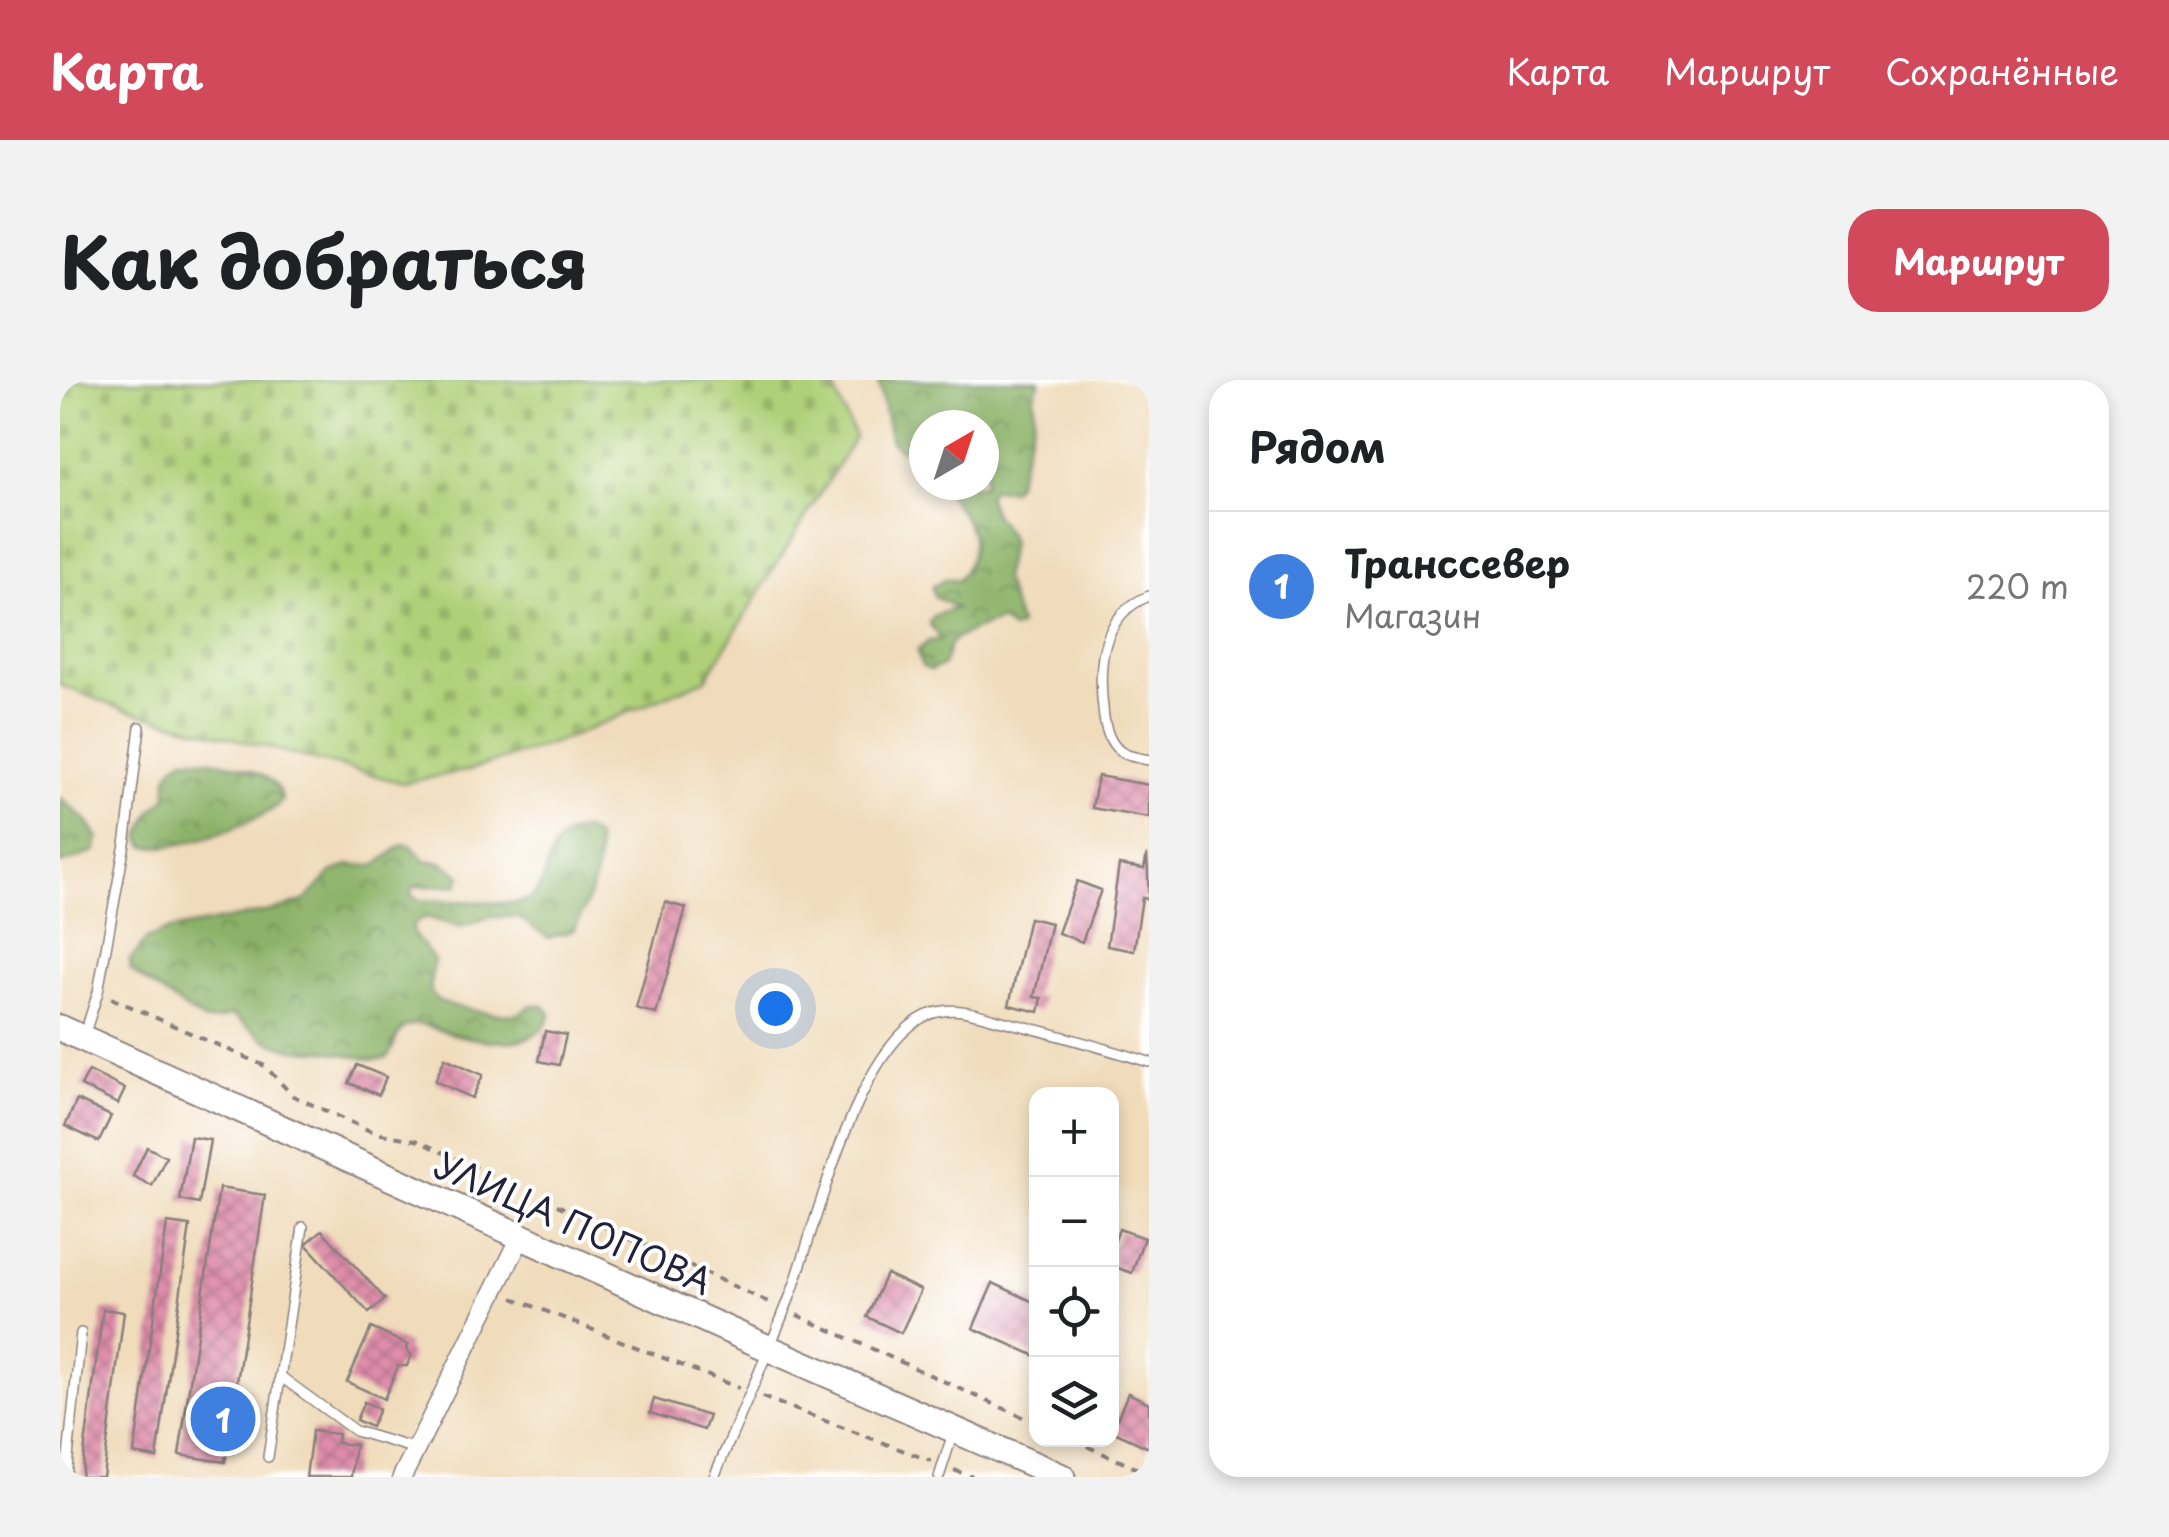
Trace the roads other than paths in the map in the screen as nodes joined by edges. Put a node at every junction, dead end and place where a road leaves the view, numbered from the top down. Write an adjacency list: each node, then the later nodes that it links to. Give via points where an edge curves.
1 (1149, 596): 3 (lane, via 1110,630 1100,675 1112,743)
2 (140, 727): 4 (lane, via 98,992)
3 (1149, 760)
4 (72, 1033): 7 (main road, УЛИЦА ПОПОВА)
5 (1149, 1062): 9 (lane, via 962,1011 916,1018 886,1052 839,1146)
6 (302, 1227): 10 (lane)
7 (521, 1237): 9 (main road, УЛИЦА ПОПОВА); 12 (street)
8 (81, 1333): 14 (lane)
9 (770, 1349): 11 (main road, УЛИЦА ПОПОВА); 16 (lane)
10 (280, 1376): 12 (lane, via 355,1431); 13 (lane)
11 (954, 1430): 17 (lane); 18 (main road, УЛИЦА ПОПОВА)
12 (416, 1449): 15 (street)
13 (268, 1456)
14 (66, 1477)
15 (402, 1477)
16 (714, 1477)
17 (939, 1477)
18 (1062, 1477)

